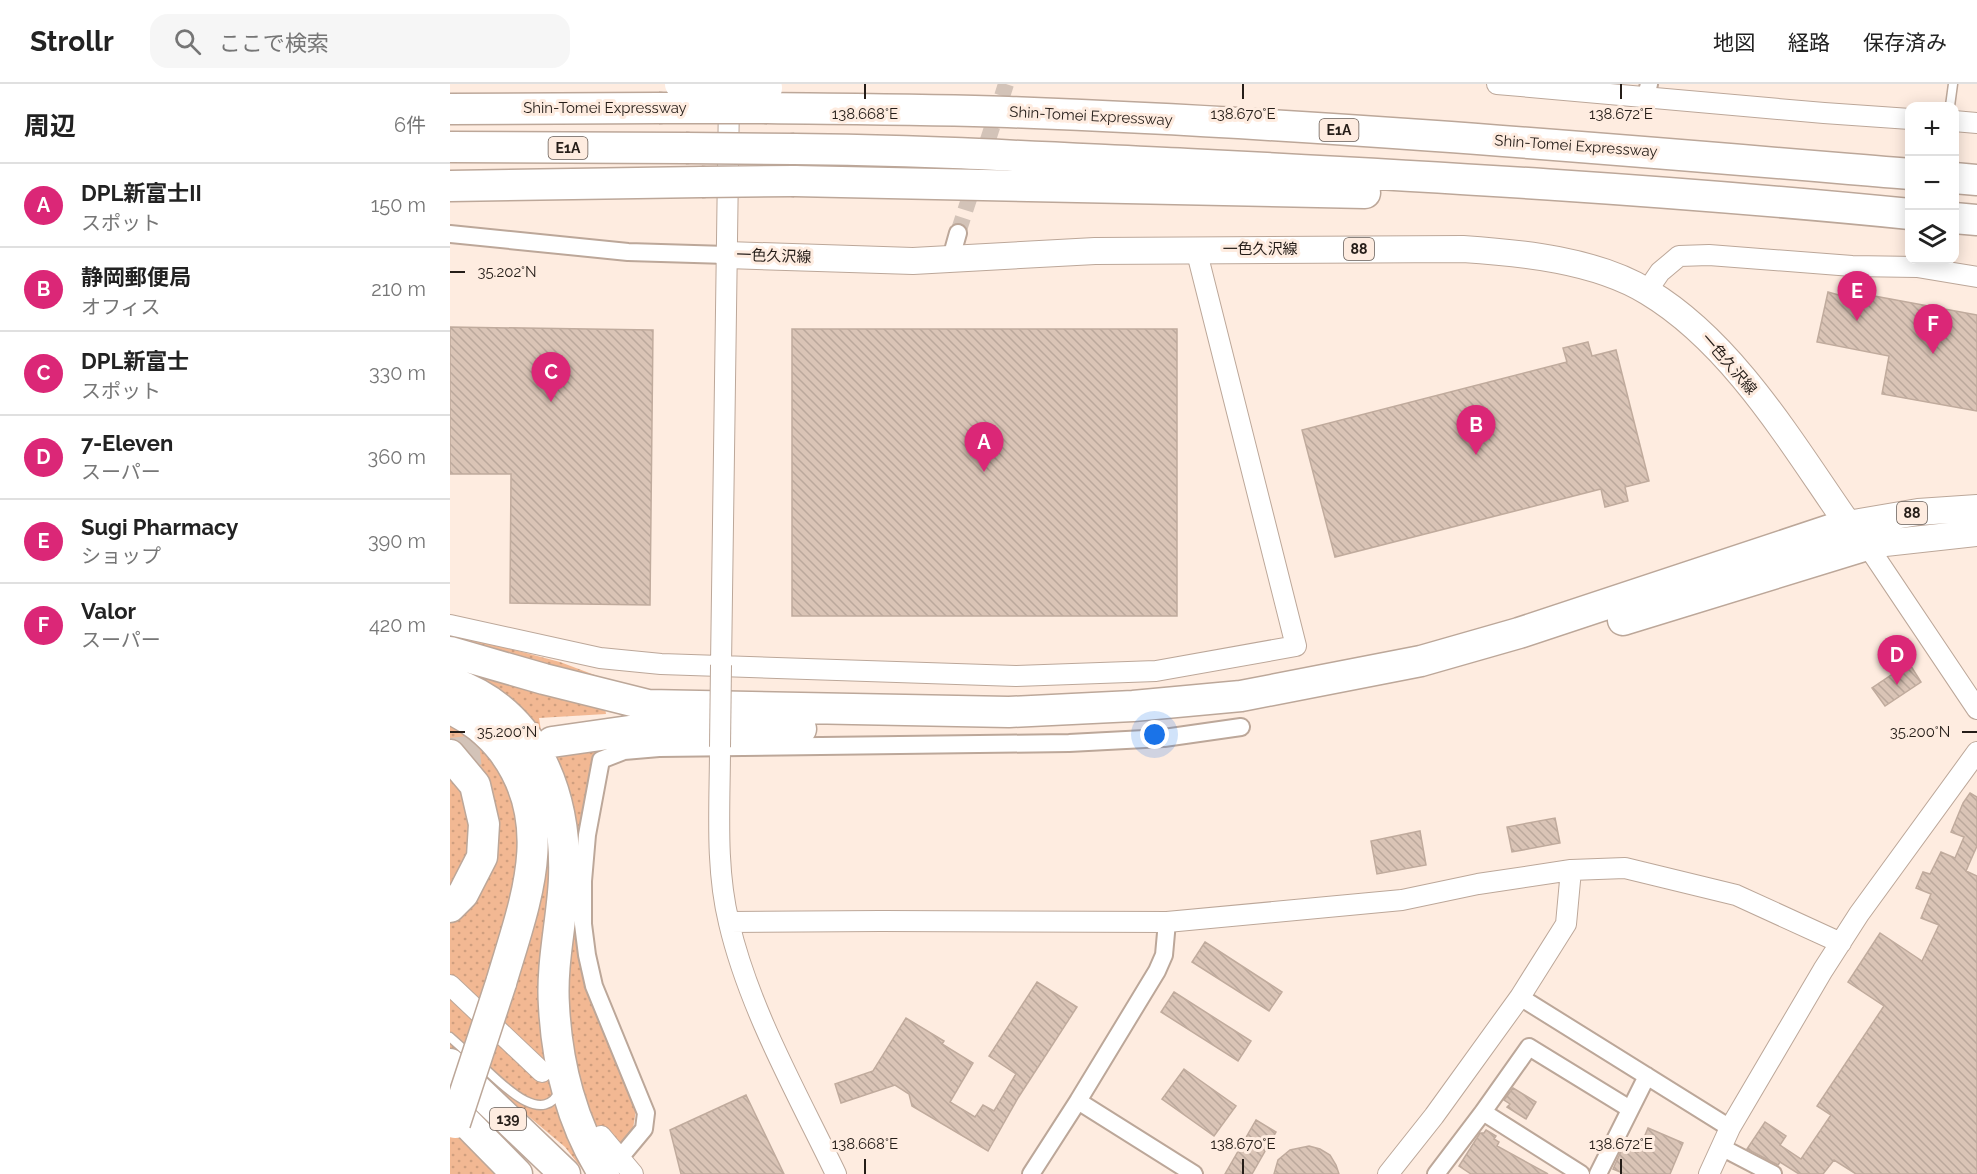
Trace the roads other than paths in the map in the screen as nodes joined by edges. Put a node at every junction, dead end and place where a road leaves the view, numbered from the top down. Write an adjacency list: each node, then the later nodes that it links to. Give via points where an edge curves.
1 (680, 84): 6 (highway, bridge)
2 (729, 84): 26 (street, 一色久沢線)
3 (1497, 84): 5 (street)
4 (1953, 84): 7 (lane)
5 (1648, 90): 9 (street, via 1824,114)
6 (767, 98): 8 (highway, Shin-Tomei Expressway / E1A, bridge, via 659,108); 13 (highway, Shin-Tomei Expressway / E1A, via 1445,136)
7 (1951, 102)
8 (450, 109)
9 (1905, 118)
10 (1959, 121): 11 (street)
11 (1977, 123)
12 (450, 147): 17 (highway, E1A, bridge, via 878,150 1371,173)
13 (1905, 174)
14 (1959, 178): 15 (highway)
15 (1977, 180)
16 (450, 186): 20 (highway, bridge, via 794,181 1365,193)
17 (1905, 213)
18 (1959, 218): 19 (highway)
19 (1977, 220)
20 (1905, 230)
21 (958, 233): 27 (street)
22 (450, 234): 26 (street, via 628,252)
23 (1959, 234): 24 (highway)
24 (1977, 235)
25 (1196, 249): 27 (main road, 一色久沢線 / 88); 29 (main road, 一色久沢線 / 88, via 1463,249 1519,253 1610,274); 35 (street, via 1296,646 1156,670 1016,676)
26 (727, 255): 27 (main road, 一色久沢線 / 88, via 913,261); 35 (street)
27 (951, 258)
28 (1977, 277): 29 (street, via 1917,267 1680,256 1660,272)
29 (1647, 291): 32 (main road, 一色久沢線 / 88, via 1700,331 1740,374)
30 (1977, 508): 32 (main road, 88, via 1918,512)
31 (1977, 533): 32 (main road, 88)
32 (1857, 534): 34 (highway, via 1421,661 1241,696 1155,704 1009,712 648,705); 38 (street); 41 (highway, via 1431,677 1244,712 1137,725 657,727)
33 (450, 625): 35 (street, via 600,658)
34 (450, 652)
35 (721, 665): 42 (street, bridge)
36 (450, 682): 55 (highway, via 470,689 506,714 535,749 557,799 564,878)
37 (450, 709): 50 (highway, via 498,745 516,769 533,830 527,897)
38 (1977, 709)
39 (450, 723): 50 (highway, via 472,738 495,762 515,802 520,826 520,860)
40 (1241, 727): 42 (street, via 1164,738 1070,744)
41 (552, 742)
42 (720, 747): 47 (street, via 720,861); 65 (street, via 624,751 601,760 586,847 583,924 594,986 646,1113 644,1129)
43 (1977, 752): 49 (street)
44 (450, 755): 46 (highway, via 475,785 484,824 482,857 463,894)
45 (1571, 870): 48 (street, via 1402,900); 49 (street, via 1625,868 1736,895); 52 (street, via 1566,924)
46 (450, 907)
47 (729, 922): 48 (street); 70 (street, via 760,1016)
48 (1167, 922): 58 (street, via 1164,955)
49 (1841, 943): 62 (street)
50 (496, 978): 57 (highway); 61 (highway, bridge)
51 (450, 986): 55 (street)
52 (1520, 997): 56 (street); 73 (street)
53 (450, 1037): 55 (lane, via 512,1093 532,1104 551,1101 559,1094)
54 (450, 1064): 68 (highway, 139)
55 (553, 1075): 65 (highway, via 584,1138)
56 (1647, 1076): 59 (street); 62 (street)
57 (450, 1091): 67 (highway, 139)
58 (1078, 1101): 71 (street); 72 (street)
59 (1630, 1109): 60 (street, via 1529,1047); 76 (street)
60 (1484, 1112): 74 (street); 75 (street)
61 (452, 1122): 66 (highway)
62 (1730, 1128): 64 (street)
63 (601, 1136): 65 (street)
64 (1721, 1147): 77 (street); 78 (street)
65 (612, 1166): 69 (street)
66 (517, 1174)
67 (538, 1174)
68 (565, 1174)
69 (633, 1174)
70 (836, 1174)
71 (1031, 1174)
72 (1194, 1174)
73 (1388, 1174)
74 (1436, 1174)
75 (1581, 1174)
76 (1598, 1174)
77 (1709, 1174)
78 (1773, 1174)

